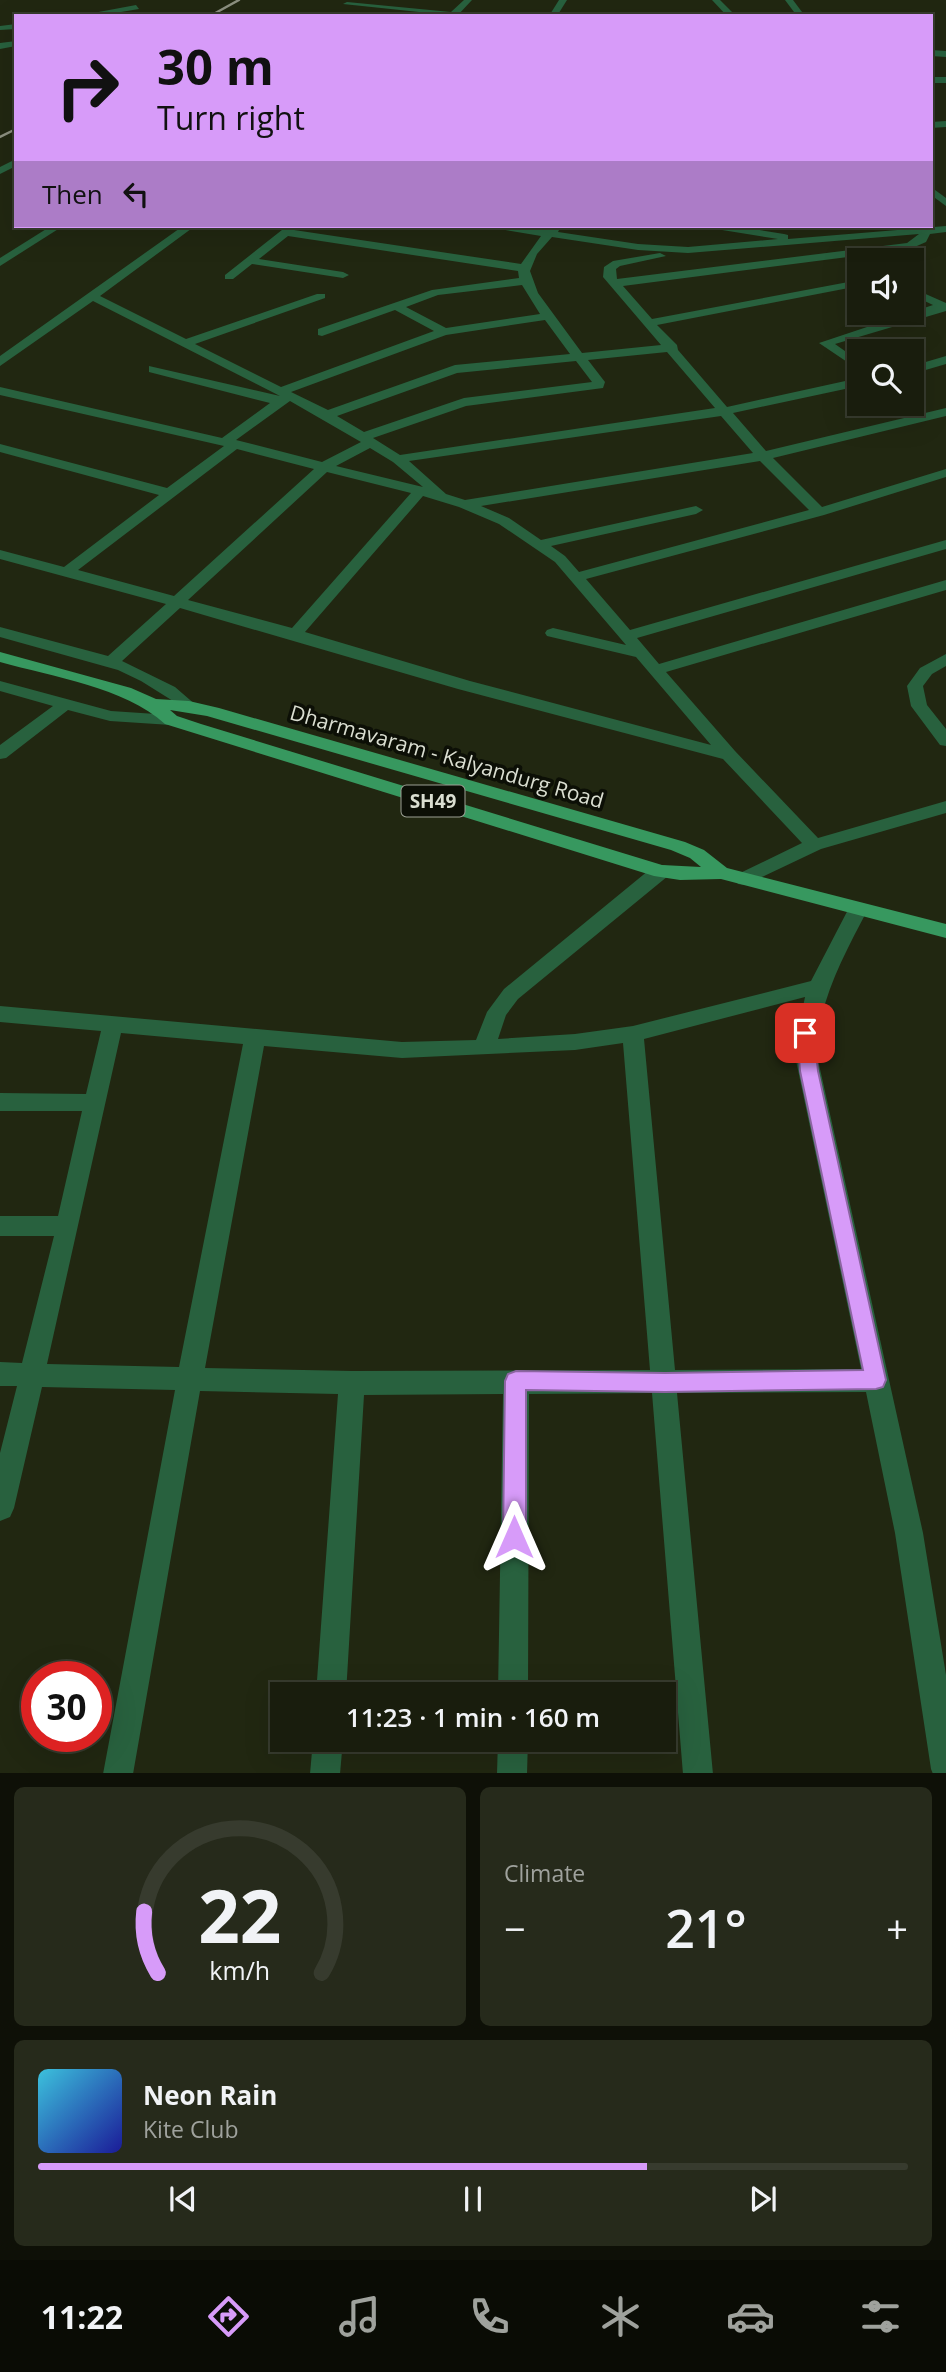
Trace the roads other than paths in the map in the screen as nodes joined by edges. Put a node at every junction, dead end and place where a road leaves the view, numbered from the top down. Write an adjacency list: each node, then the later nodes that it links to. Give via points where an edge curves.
1 (468, 0): 7 (street)
2 (716, 0): 8 (street)
3 (347, 4): 6 (street)
4 (136, 7): 5 (street)
5 (93, 14)
6 (443, 14)
7 (454, 14)
8 (730, 14)
9 (934, 185): 10 (street)
10 (946, 204)
11 (55, 228): 21 (street)
12 (187, 228): 27 (street)
13 (526, 228): 17 (street)
14 (728, 228): 18 (street)
15 (289, 229): 20 (street); 23 (street)
16 (931, 229): 18 (street); 25 (street, via 910,246)
17 (554, 230): 19 (street, via 638,247); 23 (street)
18 (810, 242): 19 (street)
19 (709, 250): 25 (street, via 617,263 608,272)
20 (250, 261): 22 (street); 24 (street)
21 (0, 263)
22 (343, 275)
23 (524, 275): 30 (street, via 436,292); 32 (street)
24 (229, 277)
25 (615, 283): 33 (street)
26 (847, 285): 33 (street)
27 (92, 296): 36 (street); 41 (street)
28 (321, 296): 36 (street)
29 (924, 297): 31 (street)
30 (396, 306): 34 (street); 35 (street)
31 (944, 307): 39 (street, via 825,342)
32 (548, 316): 35 (street); 38 (street)
33 (651, 323): 37 (street)
34 (322, 332)
35 (444, 332): 46 (street)
36 (185, 342): 46 (street)
37 (673, 348): 38 (street); 47 (street)
38 (581, 356): 49 (street, via 455,369); 50 (street, via 598,385 464,402)
39 (847, 358)
40 (946, 360): 42 (street)
41 (0, 362)
42 (924, 366)
43 (153, 369): 46 (street)
44 (847, 385): 47 (street)
45 (0, 391): 51 (street)
46 (284, 396): 49 (street); 51 (street)
47 (725, 411): 53 (street); 54 (street)
48 (946, 412): 53 (street)
49 (327, 415): 50 (street)
50 (366, 440): 54 (street); 55 (street)
51 (230, 443): 55 (street); 58 (street)
52 (1, 449): 58 (street)
53 (762, 456): 60 (street); 62 (street)
54 (398, 459): 59 (street)
55 (324, 467): 57 (street); 69 (street)
56 (946, 472): 62 (street)
57 (420, 491): 59 (street); 72 (street)
58 (168, 493): 66 (street)
59 (443, 498): 60 (street)
60 (464, 504): 63 (street)
61 (696, 510): 63 (street)
62 (819, 512): 67 (street)
63 (541, 544): 67 (street)
64 (946, 544): 73 (street)
65 (0, 554): 66 (street)
66 (66, 572): 69 (street)
67 (577, 577): 73 (street)
68 (946, 584): 78 (street)
69 (175, 601): 72 (street); 77 (street)
70 (0, 632): 77 (street)
71 (553, 633): 74 (street)
72 (295, 634): 86 (street, via 464,685)
73 (628, 636): 74 (street)
74 (642, 654): 78 (street)
75 (0, 657): 80 (main road, Dharmavaram - Kalyandurg Road / SH49)
76 (946, 659): 84 (street, via 926,671 915,686 919,706)
77 (111, 662): 82 (street, via 160,683)
78 (656, 670): 86 (street)
79 (0, 686): 81 (street)
80 (153, 704): 82 (main road, Dharmavaram - Kalyandurg Road / SH49); 83 (main road, Dharmavaram - Kalyandurg Road / SH49)
81 (64, 705): 83 (street, via 110,716); 85 (street)
82 (189, 706): 90 (main road, Dharmavaram - Kalyandurg Road / SH49, via 678,846)
83 (170, 720): 89 (main road, Dharmavaram - Kalyandurg Road / SH49)
84 (946, 741)
85 (0, 754)
86 (729, 755): 88 (street)
87 (946, 807): 88 (street)
88 (814, 845): 91 (street)
89 (661, 871): 90 (main road, Dharmavaram - Kalyandurg Road / SH49); 99 (street, via 511,994 497,1013)
90 (721, 873): 91 (main road, Dharmavaram - Kalyandurg Road / SH49)
91 (745, 879): 92 (main road, Dharmavaram - Kalyandurg Road / SH49)
92 (858, 909): 93 (main road, Dharmavaram - Kalyandurg Road / SH49); 94 (street)
93 (946, 932)
94 (816, 987): 97 (street); 107 (street, via 805,1051)
95 (0, 1014): 96 (street)
96 (113, 1023): 98 (street); 101 (street)
97 (633, 1034): 99 (street); 110 (street)
98 (255, 1036): 99 (street, via 402,1050); 106 (street)
99 (484, 1048)
100 (0, 1102): 101 (street)
101 (95, 1103): 103 (street)
102 (0, 1226): 103 (street)
103 (68, 1226): 105 (street)
104 (0, 1374): 105 (street)
105 (33, 1374): 106 (street); 111 (street)
106 (189, 1380): 109 (street); 117 (street)
107 (876, 1380): 110 (street); 116 (street, via 909,1533)
108 (516, 1381): 109 (street); 110 (street); 113 (street)
109 (352, 1383): 112 (street)
110 (665, 1383): 120 (street)
111 (0, 1508)
112 (332, 1682)
113 (513, 1682)
114 (327, 1752): 118 (street)
115 (513, 1752): 119 (street)
116 (946, 1769)
117 (118, 1773)
118 (325, 1773)
119 (512, 1773)
120 (698, 1773)

